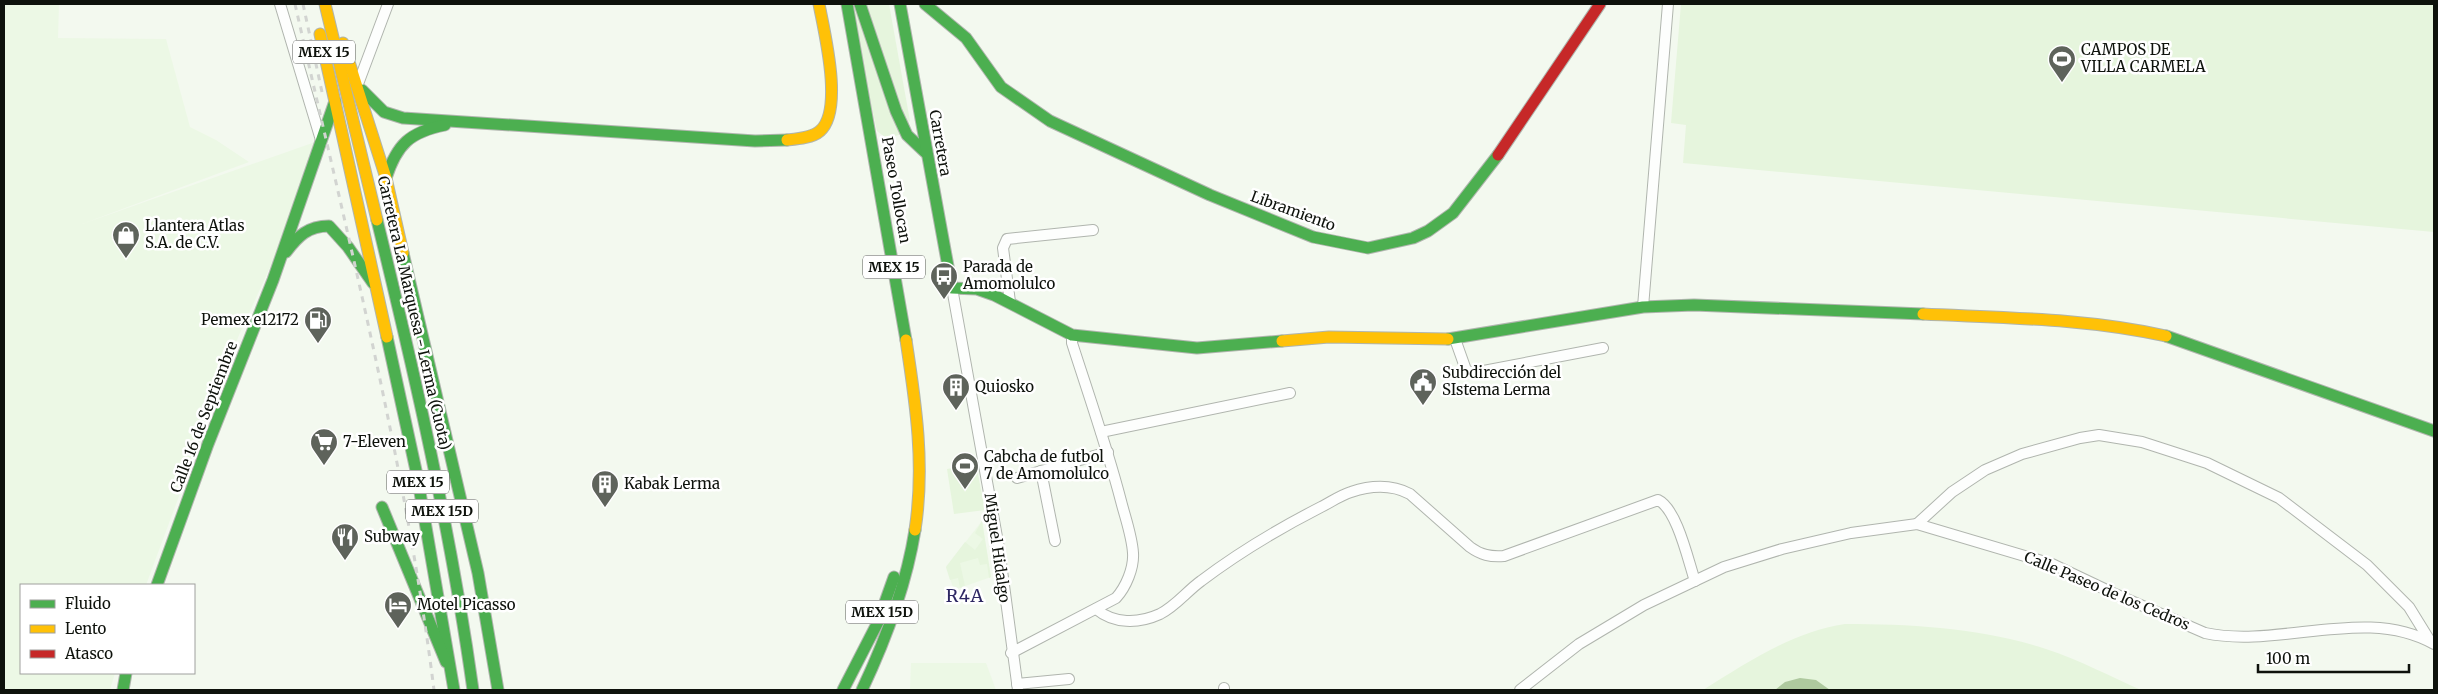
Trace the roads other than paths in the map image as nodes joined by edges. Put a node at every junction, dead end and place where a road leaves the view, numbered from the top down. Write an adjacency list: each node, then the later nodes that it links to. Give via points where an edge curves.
1 (280, 4): 16 (street)
2 (313, 4): 14 (main road, MEX 15)
3 (325, 4): 49 (main road, Carretera La Marquesa - Lerma (Cuota) / MEX 15D, via 405,333 460,596)
4 (334, 4): 13 (main road, via 347,58)
5 (388, 4): 13 (street)
6 (820, 4): 15 (main road, via 832,91 826,124 813,136 755,142)
7 (848, 4): 36 (main road, Paseo Tollocan / MEX 15, via 918,416)
8 (860, 4): 17 (main road, via 896,111 907,135)
9 (900, 4): 17 (main road, Carretera)
10 (925, 4): 11 (main road, Libramiento, via 966,38 1001,87 1050,121 1210,195 1313,237 1368,248 1413,238 1453,212 1487,172)
11 (1600, 4)
12 (1668, 4): 24 (street)
13 (358, 84): 15 (main road, via 384,112 403,118); 18 (main road)
14 (335, 101): 16 (main road); 22 (main road, MEX 15)
15 (461, 123): 18 (main road, via 420,132 404,141 392,157)
16 (321, 140): 20 (main road)
17 (926, 152): 21 (main road, Carretera)
18 (386, 178): 50 (main road, via 478,573)
19 (1093, 230): 23 (street, via 1007,239 1003,248)
20 (280, 260): 22 (main road, via 304,230 318,225 329,226); 39 (main road, Calle 16 de Septiembre)
21 (952, 288): 23 (main road, via 977,289); 42 (street, Miguel Hidalgo, via 999,548)
22 (376, 289): 44 (main road, MEX 15, via 417,475)
23 (1010, 302): 25 (main road)
24 (1643, 306): 26 (main road); 29 (main road, via 1694,305 2106,324 2174,338)
25 (1072, 335): 26 (main road, via 1198,348 1329,337); 30 (street)
26 (1455, 339): 27 (street, via 1466,370 1473,373)
27 (1603, 348)
28 (1290, 393): 30 (street)
29 (2434, 431)
30 (1101, 432): 31 (street)
31 (1108, 452): 32 (street); 40 (street, via 1134,554 1124,590)
32 (1041, 471): 33 (street); 37 (street)
33 (1017, 478)
34 (382, 507): 44 (main road, via 400,544 431,632)
35 (1916, 524): 38 (street, Calle Paseo de los Cedros, via 1851,533 1782,549 1724,567); 41 (street, Calle Paseo de los Cedros, via 2052,564 2121,597 2221,636 2256,637 2372,627); 41 (street, via 1952,492 1985,470 2022,454 2099,435 2142,442 2207,463 2279,498 2353,554 2388,586 2409,607)
36 (916, 531): 51 (main road, MEX 15D, via 898,566 870,638); 52 (main road, MEX 15, via 897,608)
37 (1055, 541)
38 (1695, 581): 40 (street, via 1675,522 1666,504 1658,500 1504,556 1491,556 1470,547 1410,494 1398,488 1379,486 1350,492 1302,516 1217,569 1159,614 1121,621 1106,617); 53 (street, Calle Paseo de los Cedros, via 1644,605 1579,644)
39 (157, 584)
40 (1096, 609): 42 (street)
41 (2432, 642)
42 (1012, 653): 46 (street, Miguel Hidalgo)
43 (126, 674): 47 (main road)
44 (453, 676): 48 (main road, MEX 15)
45 (1069, 679): 46 (street)
46 (1017, 687)
47 (123, 690)
48 (454, 690)
49 (473, 690)
50 (498, 690)
51 (843, 690)
52 (862, 690)
53 (1520, 690)

